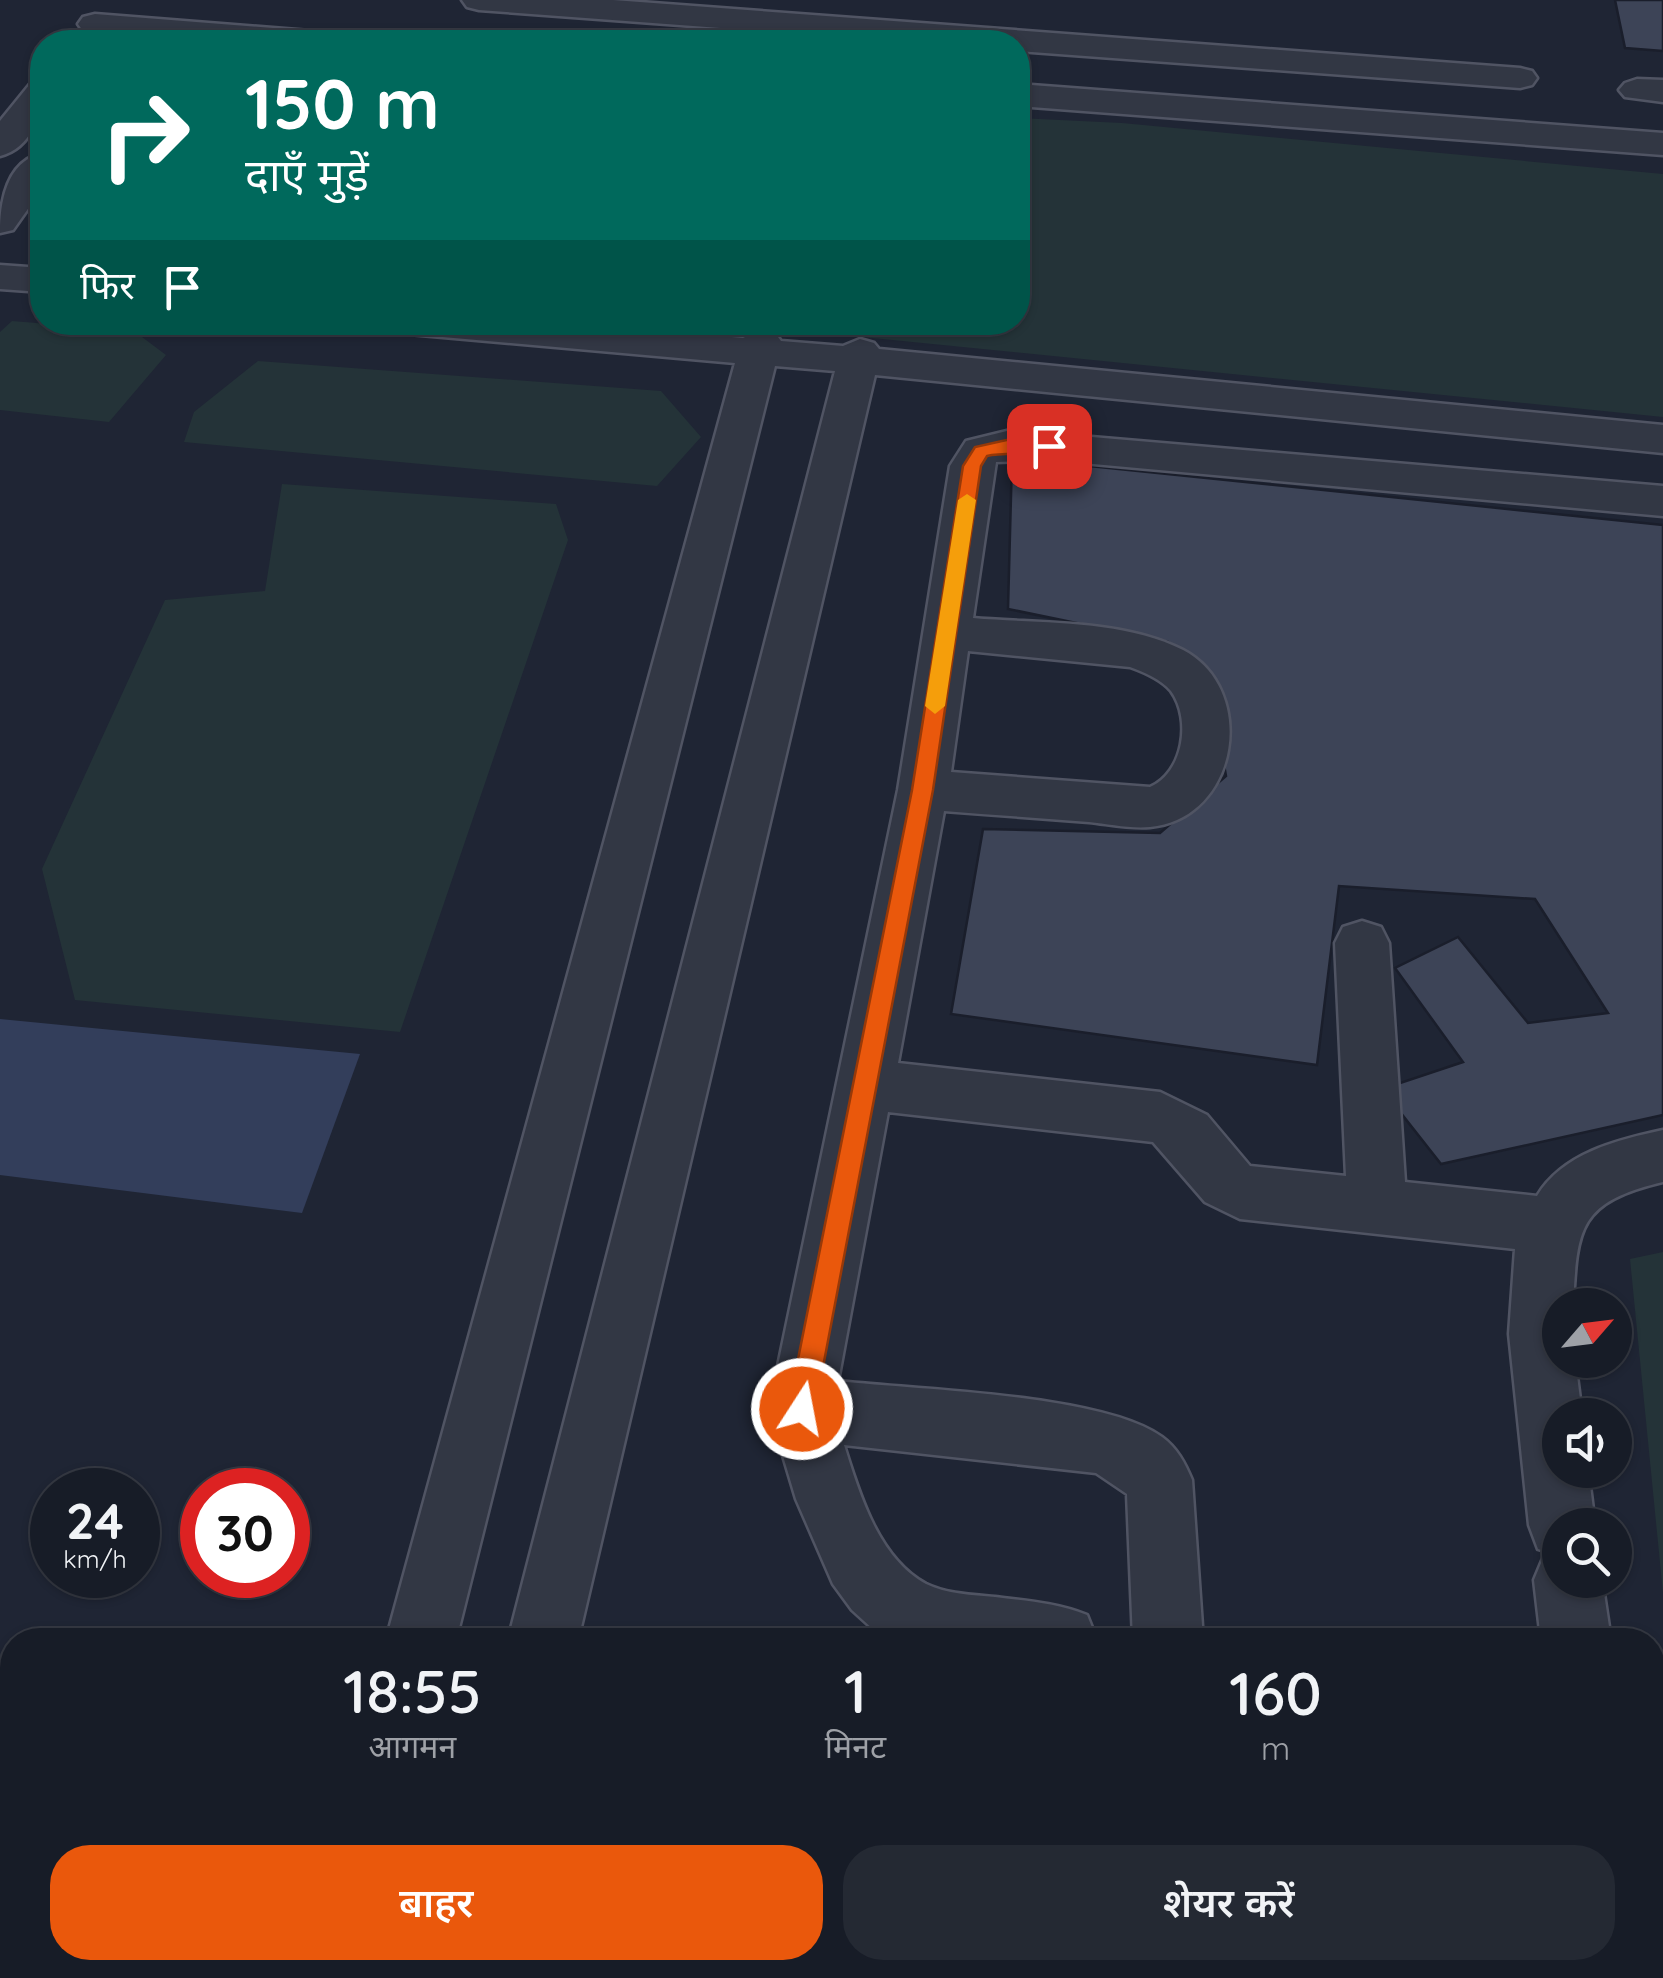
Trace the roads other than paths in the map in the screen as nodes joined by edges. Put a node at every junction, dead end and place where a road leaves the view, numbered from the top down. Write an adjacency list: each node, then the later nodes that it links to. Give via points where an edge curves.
1 (161, 0): 4 (street)
2 (479, 0): 3 (street)
3 (840, 13): 5 (street)
4 (140, 30)
5 (1018, 30)
6 (1030, 31): 7 (street)
7 (1520, 78)
8 (1030, 96): 11 (street)
9 (30, 106): 12 (street)
10 (1030, 113): 13 (street)
11 (1663, 144)
12 (0, 145)
13 (1663, 160)
14 (30, 181): 15 (street)
15 (0, 222)
16 (0, 277): 17 (street)
17 (30, 279)
18 (561, 335): 23 (street)
19 (683, 335): 20 (street)
20 (761, 342): 21 (street); 35 (street)
21 (860, 352): 22 (street); 36 (street)
22 (1663, 426)
23 (1663, 438)
24 (1663, 501): 25 (street, via 1011,444 981,452 972,466)
25 (946, 632): 26 (street); 26 (street, via 1134,650 1164,660 1192,684 1206,722 1202,769 1180,795 1151,806)
26 (923, 790): 28 (street)
27 (1362, 943): 30 (street)
28 (865, 1084): 30 (street, via 1160,1117 1182,1126 1216,1180 1240,1192); 32 (street)
29 (1663, 1156): 31 (street, via 1619,1166 1569,1197)
30 (1377, 1207): 31 (street)
31 (1552, 1225): 33 (street, via 1540,1334)
32 (802, 1409): 37 (street, via 831,1509 854,1560 922,1619); 38 (street, via 1101,1442 1138,1459 1159,1480)
33 (1560, 1508)
34 (1570, 1598): 39 (street)
35 (424, 1628)
36 (546, 1628)
37 (982, 1628)
38 (1167, 1628)
39 (1574, 1628)

